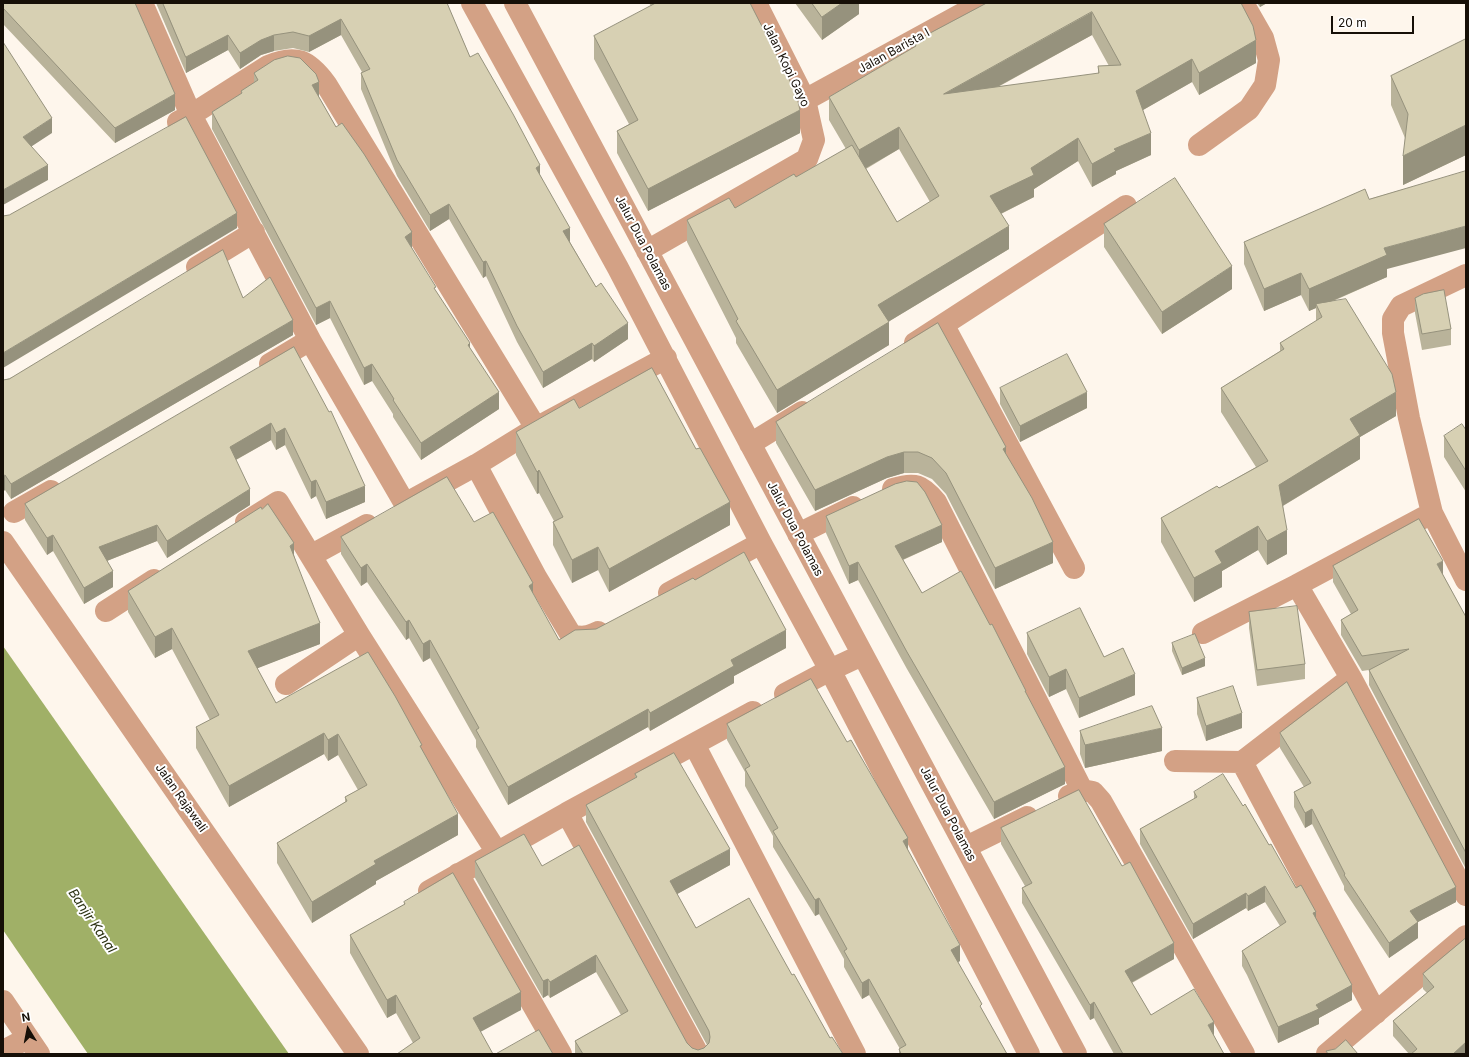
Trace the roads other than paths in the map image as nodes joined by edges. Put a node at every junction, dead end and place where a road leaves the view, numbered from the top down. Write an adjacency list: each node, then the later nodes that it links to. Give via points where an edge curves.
1 (142, 3): 8 (street)
2 (472, 3): 19 (street)
3 (514, 3): 13 (street, Jalur Dua Polamas)
4 (756, 3): 7 (street, Jalan Kopi Gayo)
5 (982, 3): 7 (street, Jalan Barista I)
6 (1243, 3): 10 (street, via 1263,38 1269,60 1265,85 1249,109)
7 (805, 100): 13 (street, Jalan Kopi Gayo, via 814,140 807,159)
8 (191, 115): 9 (street); 12 (street); 22 (street, via 279,61 300,61 316,71)
9 (163, 130)
10 (1199, 145)
11 (1126, 206): 16 (street)
12 (254, 232): 15 (street); 17 (street)
13 (647, 251): 23 (street, Jalur Dua Polamas)
14 (1466, 275): 28 (street, via 1401,306 1393,319 1393,333 1409,418)
15 (180, 277)
16 (944, 326): 18 (street); 34 (street)
17 (310, 340): 20 (street); 26 (street)
18 (897, 354)
19 (666, 358): 22 (street); 32 (street)
20 (251, 375)
21 (817, 403): 23 (street)
22 (536, 428): 24 (street)
23 (750, 444): 30 (street, Jalur Dua Polamas)
24 (476, 465): 26 (street); 40 (street, via 536,577 571,634 580,637 590,636)
25 (68, 481): 27 (street)
26 (405, 504): 33 (street)
27 (14, 512)
28 (1432, 513): 36 (street); 37 (street)
29 (232, 531): 33 (street, via 278,502)
30 (798, 534): 43 (street, Jalur Dua Polamas); 50 (street, via 885,491 903,485 914,484 929,493 936,502)
31 (3, 542): 62 (street, Jalan Rajawali)
32 (761, 543): 38 (street); 44 (street)
33 (312, 555): 42 (street)
34 (1074, 568)
35 (172, 569): 39 (street)
36 (1466, 580)
37 (1297, 585): 41 (street); 45 (street)
38 (652, 602)
39 (106, 611)
40 (617, 621)
41 (1203, 633)
42 (359, 635): 46 (street); 53 (street)
43 (862, 655): 44 (street); 52 (street, Jalur Dua Polamas)
44 (830, 670): 47 (street); 66 (street)
45 (1351, 678): 49 (street); 55 (street)
46 (286, 684)
47 (694, 744): 51 (street); 65 (street)
48 (1175, 761): 49 (street)
49 (1242, 762): 59 (street)
50 (1082, 790): 52 (street); 68 (street, via 1093,792 1101,801)
51 (567, 813): 53 (street); 64 (street)
52 (966, 847): 67 (street, Jalur Dua Polamas)
53 (496, 851): 54 (street)
54 (458, 874): 56 (street); 63 (street)
55 (1466, 895)
56 (412, 900)
57 (1466, 936): 59 (street)
58 (3, 1002): 60 (street)
59 (1376, 1013): 69 (street)
60 (33, 1046): 61 (street)
61 (3, 1051)
62 (358, 1054)
63 (562, 1054)
64 (698, 1054)
65 (855, 1054)
66 (1029, 1054)
67 (1076, 1054)
68 (1244, 1054)
69 (1328, 1054)

